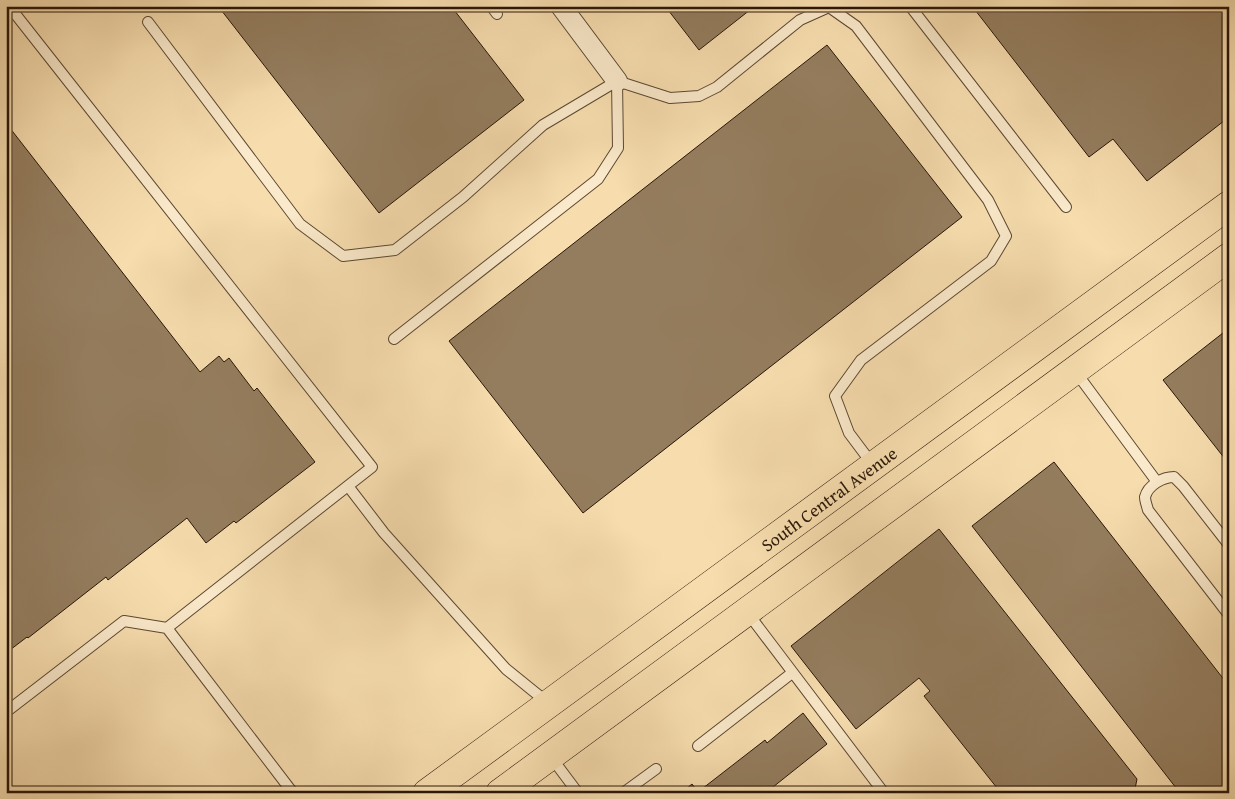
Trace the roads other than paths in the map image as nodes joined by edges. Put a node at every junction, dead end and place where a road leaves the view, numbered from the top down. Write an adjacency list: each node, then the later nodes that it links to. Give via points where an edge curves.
1 (9, 6): 13 (lane, via 372,467)
2 (561, 6): 5 (street)
3 (910, 6): 7 (lane)
4 (148, 22): 5 (lane, via 300,224 343,256 395,250 463,197 543,125)
5 (618, 81): 9 (lane, via 618,148 598,179); 11 (lane, via 670,98 699,96 717,87 800,20 829,6 856,26 988,200 1006,236 991,261 862,360 836,396 849,434)
6 (1229, 205): 11 (main road, South Central Avenue)
7 (1066, 207)
8 (1229, 256): 10 (main road)
9 (394, 339)
10 (1075, 370): 12 (lane); 16 (main road)
11 (874, 466): 15 (main road, South Central Avenue)
12 (1157, 482): 14 (lane, via 1164,477 1174,477); 18 (lane, via 1149,488 1145,498 1148,510)
13 (348, 486): 19 (lane); 21 (lane, via 384,533 506,669)
14 (1229, 545)
15 (746, 559): 16 (main road); 21 (main road, South Central Avenue)
16 (771, 594): 17 (main road)
17 (746, 612): 20 (lane); 23 (main road)
18 (1229, 615)
19 (167, 628): 22 (lane, via 124,621); 27 (lane)
20 (792, 673): 24 (lane); 32 (lane)
21 (549, 704): 23 (main road); 28 (main road, South Central Avenue)
22 (6, 712)
23 (592, 725): 25 (main road)
24 (698, 746)
25 (550, 756): 29 (main road); 30 (lane)
26 (656, 769): 31 (lane)
27 (293, 793)
28 (427, 793)
29 (500, 793)
30 (578, 793)
31 (623, 793)
32 (884, 793)

